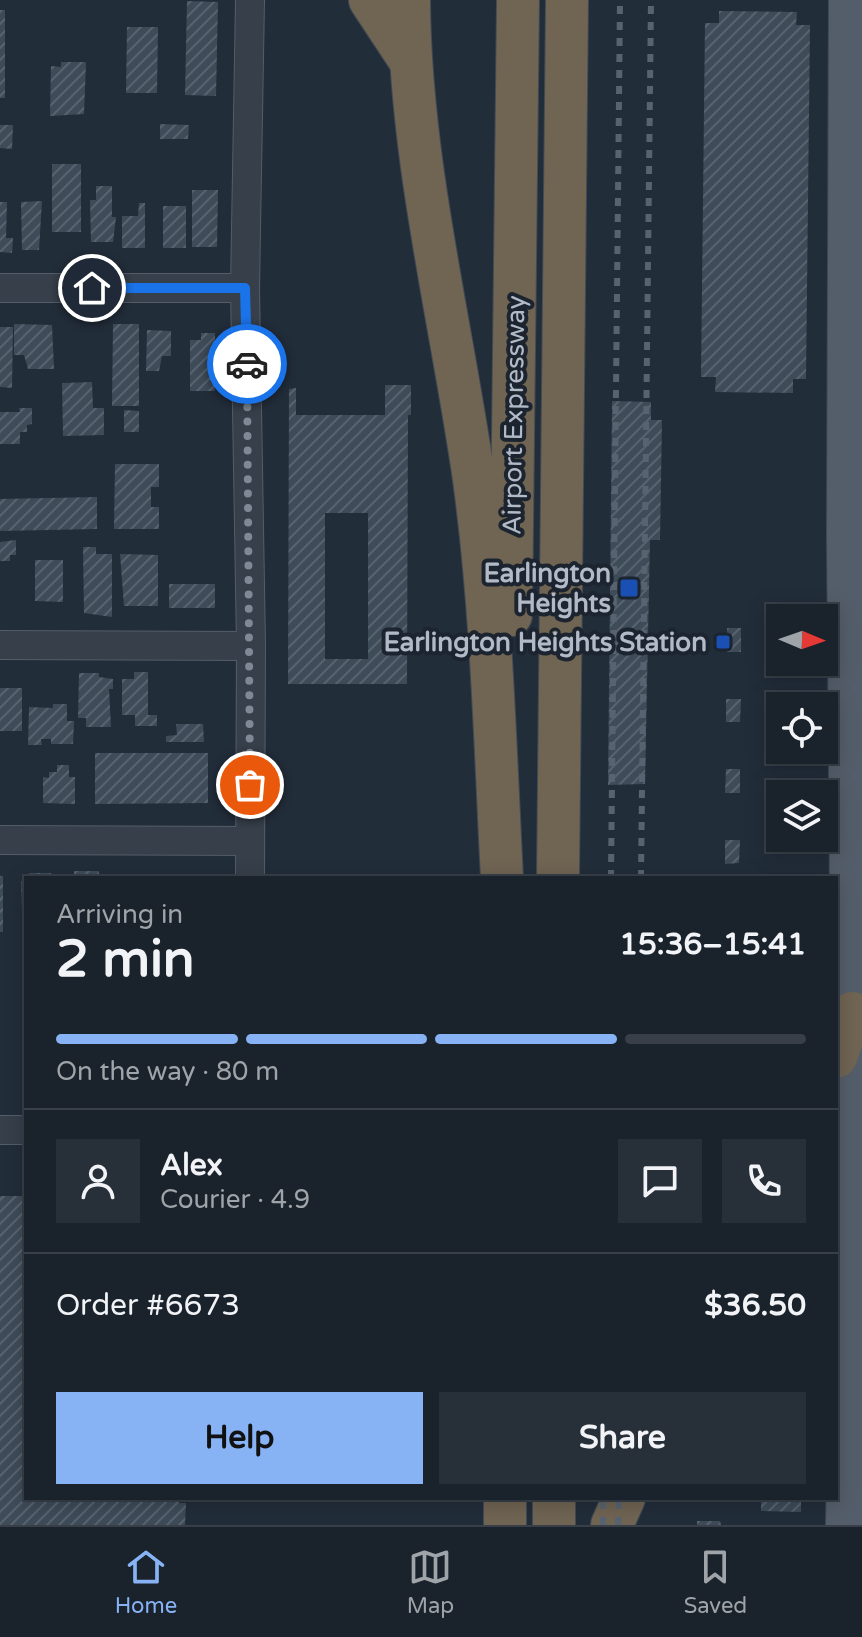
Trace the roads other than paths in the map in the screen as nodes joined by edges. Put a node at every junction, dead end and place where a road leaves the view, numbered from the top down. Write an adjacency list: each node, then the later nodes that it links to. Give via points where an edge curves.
1 (250, 0): 9 (street)
2 (370, 0): 7 (highway)
3 (409, 0): 7 (highway)
4 (847, 0): 10 (main road)
5 (518, 11): 17 (highway, Airport Expressway)
6 (567, 11): 18 (highway, Airport Expressway)
7 (409, 59): 16 (highway, via 477,508)
8 (0, 288): 9 (street)
9 (245, 288): 12 (street)
10 (854, 535): 19 (main road, via 846,617)
11 (0, 645): 12 (street)
12 (251, 646): 14 (street)
13 (0, 840): 14 (street)
14 (250, 841): 15 (street)
15 (250, 876)
16 (504, 876)
17 (504, 876)
18 (558, 876)
19 (852, 1013): 20 (highway); 21 (main road)
20 (838, 1052)
21 (856, 1122): 30 (main road)
22 (0, 1130): 23 (street)
23 (24, 1130)
24 (505, 1500): 27 (highway)
25 (554, 1500): 28 (highway)
26 (623, 1500): 29 (highway)
27 (505, 1525)
28 (554, 1525)
29 (612, 1525)
30 (844, 1525)

